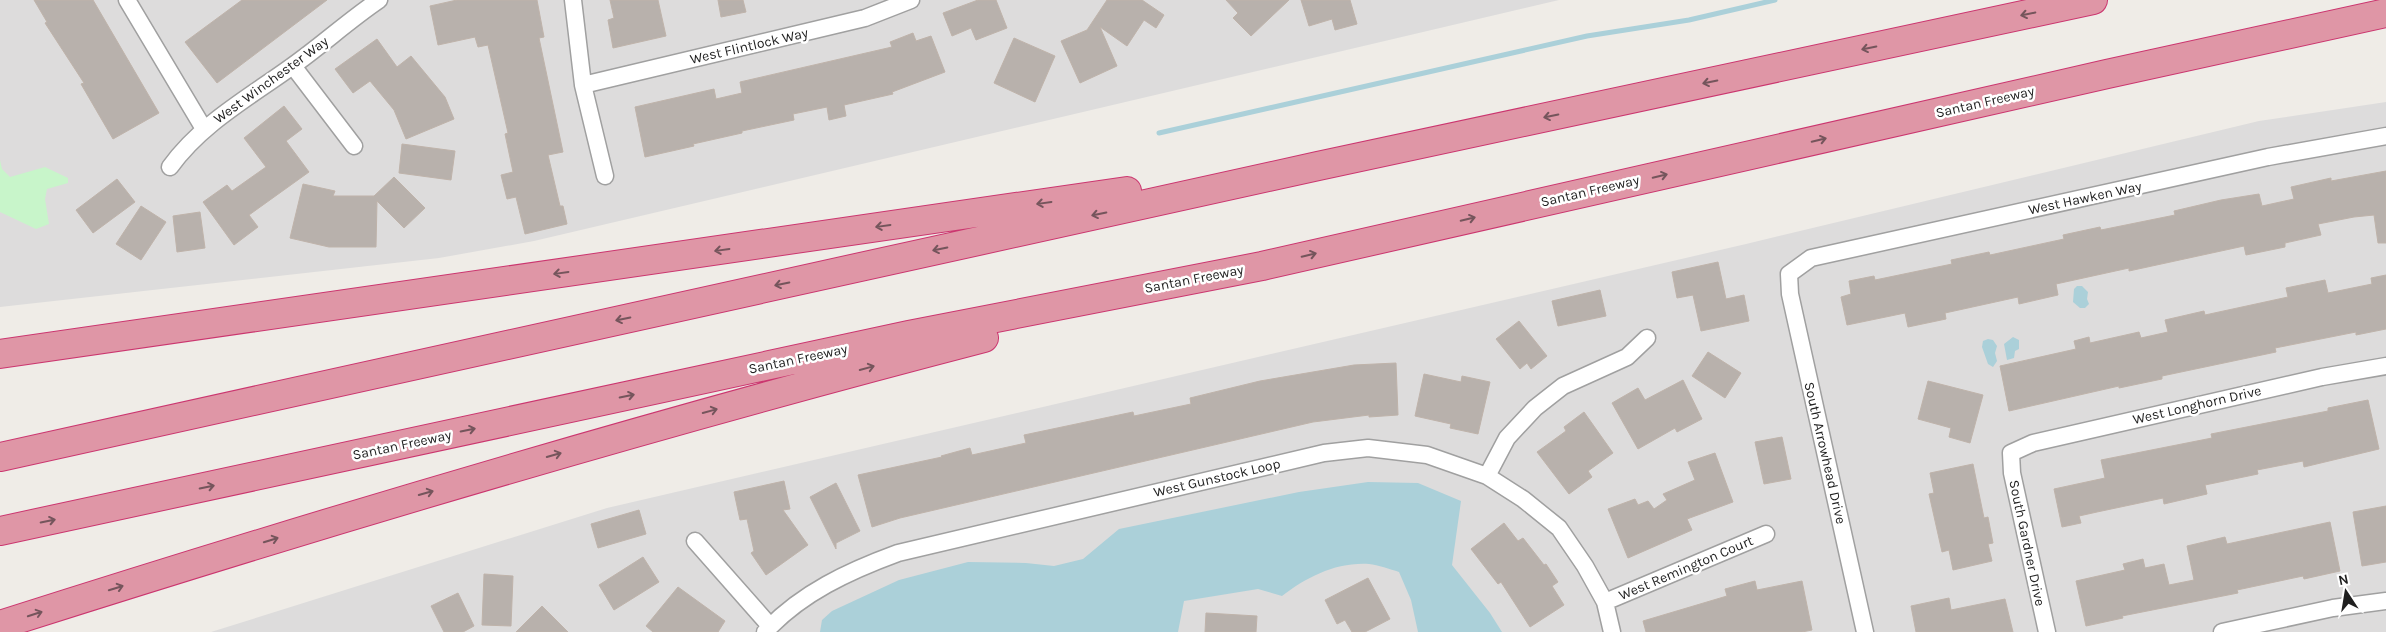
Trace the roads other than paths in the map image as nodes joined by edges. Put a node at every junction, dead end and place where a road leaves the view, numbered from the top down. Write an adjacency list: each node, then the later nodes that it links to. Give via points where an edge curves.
1 (127, 0): 11 (street)
2 (379, 0): 8 (street, West Winchester Way)
3 (573, 0): 10 (street)
4 (911, 0): 10 (street, West Flintlock Way, via 865,18)
5 (2093, 0): 14 (highway, one-way to 14)
6 (2386, 13): 9 (highway, Santan Freeway)
7 (2386, 32): 9 (highway)
8 (293, 66): 11 (street, West Winchester Way); 13 (street)
9 (2107, 74): 17 (highway, Santan Freeway, one-way to 9)
10 (584, 85): 16 (street)
11 (204, 129): 15 (street, West Winchester Way)
12 (2386, 136): 18 (street, West Hawken Way, via 2268,156 1811,258)
13 (354, 146)
14 (1318, 166): 20 (highway, one-way to 20); 23 (highway, one-way to 23)
15 (170, 167)
16 (605, 176)
17 (1262, 266): 25 (highway, Santan Freeway, one-way to 17, via 909,335); 30 (highway, one-way to 17, via 324,523 601,441 843,374)
18 (1789, 274): 33 (street, South Arrowhead Drive, via 1790,294)
19 (1647, 338): 24 (street, via 1627,357 1563,386 1535,408 1507,438)
20 (0, 354)
21 (2386, 366): 22 (street, West Longhorn Drive, via 2322,377 2042,440)
22 (2011, 453): 34 (street, South Gardner Drive, via 2012,473)
23 (0, 457)
24 (1487, 476): 29 (street, West Gunstock Loop, via 1523,499 1558,528); 31 (street, West Gunstock Loop, via 1427,455 1368,448 1324,453 898,554 822,586)
25 (0, 531)
26 (1766, 534): 29 (street, West Remington Court)
27 (695, 541): 31 (street)
28 (2386, 601): 35 (street, via 2333,608)
29 (1605, 602): 32 (street, West Gunstock Loop)
30 (0, 625)
31 (768, 629)
32 (1612, 632)
33 (1865, 632)
34 (2047, 632)
35 (2222, 632)

